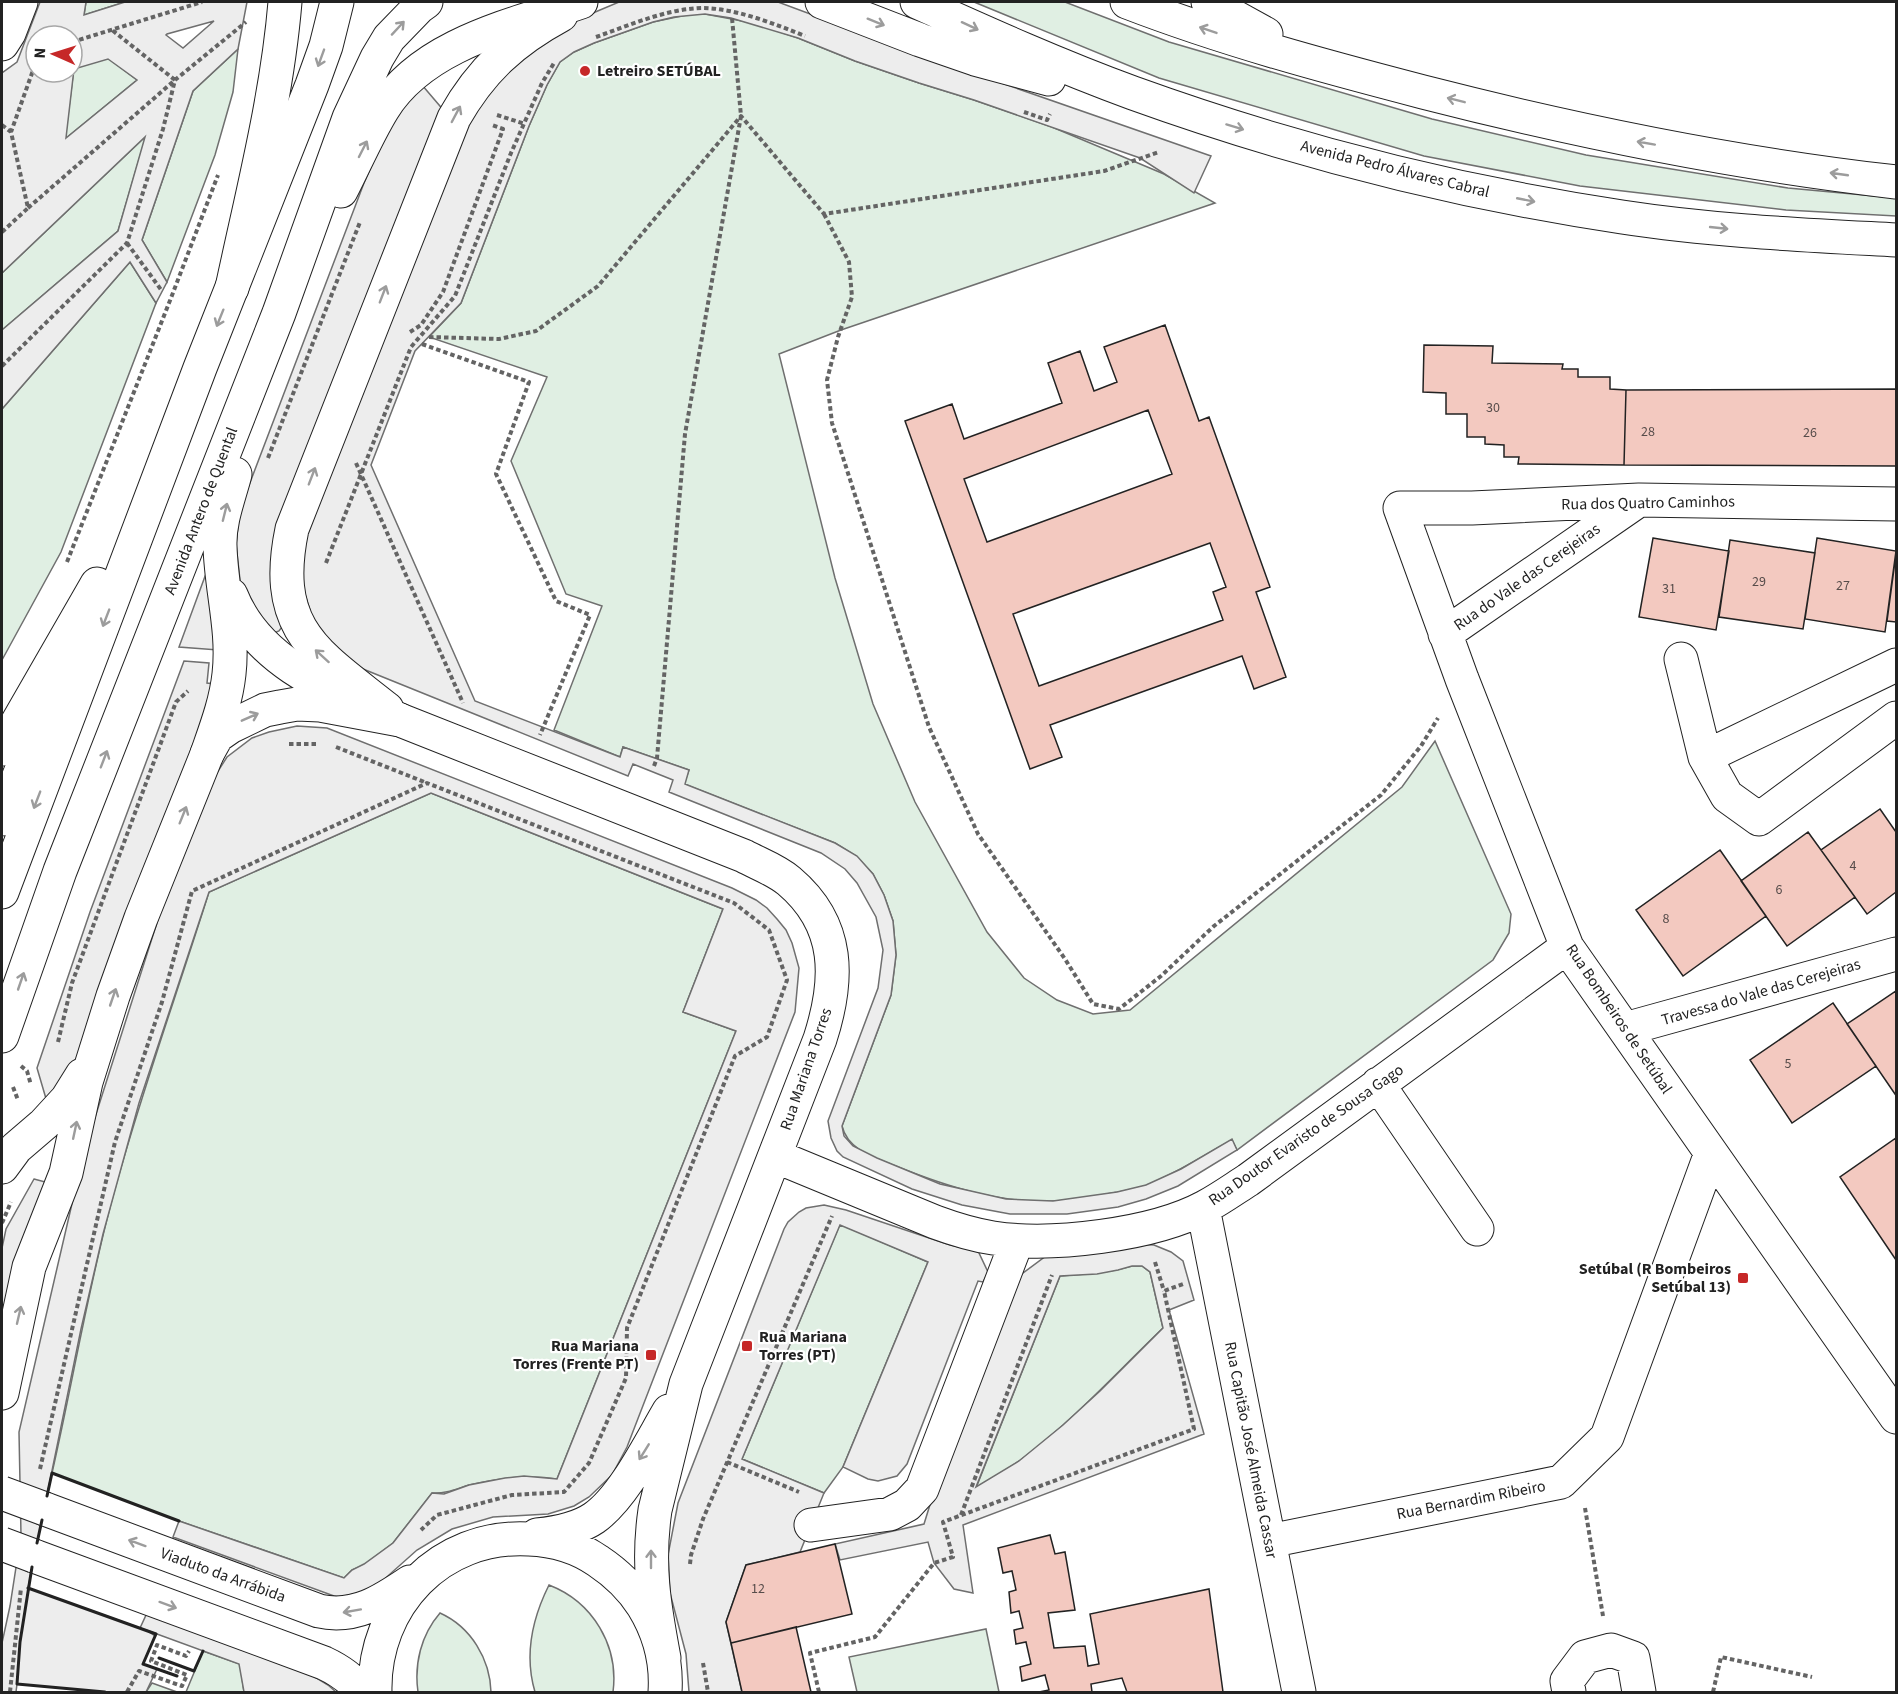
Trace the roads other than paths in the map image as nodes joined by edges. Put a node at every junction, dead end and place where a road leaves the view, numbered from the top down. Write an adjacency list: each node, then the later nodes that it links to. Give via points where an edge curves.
1 (21, 2): 11 (main road)
2 (285, 2): 16 (main road, via 272,98)
3 (337, 2): 16 (main road, one-way to 16, via 326,46)
4 (426, 2): 17 (main road, Avenida Antero de Quental, one-way to 4, via 349,117 365,83 389,38)
5 (581, 2): 17 (main road, one-way to 5, via 383,109 397,91 441,55 459,46)
6 (588, 2): 28 (main road, one-way to 6, via 325,659 303,635 287,586 292,529 463,100 504,53 551,20)
7 (822, 2): 13 (main road, one-way to 13, via 975,59)
8 (917, 2): 13 (main road, Avenida Pedro Álvares Cabral, one-way to 13, via 1048,60)
9 (1127, 2): 12 (main road, one-way to 9, via 1216,33)
10 (1208, 2): 12 (main road, via 1281,43)
11 (2, 44)
12 (1364, 76): 14 (main road, one-way to 12, via 1631,140)
13 (1180, 109): 15 (main road, Avenida Pedro Álvares Cabral, one-way to 15, via 1383,169 1536,202 1693,225)
14 (1896, 182)
15 (1896, 240)
16 (232, 288): 18 (main road, one-way to 18)
17 (279, 313): 22 (main road, one-way to 17, via 222,524); 37 (main road, Avenida Antero de Quental, one-way to 17, via 60,871)
18 (200, 368): 23 (main road); 33 (main road, one-way to 33)
19 (1639, 500): 20 (main road, Rua dos Quatro Caminhos); 21 (main road, Rua dos Quatro Caminhos); 24 (main road, Rua do Vale das Cerejeiras)
20 (1896, 504)
21 (1400, 508): 24 (main road, Rua Bombeiros de Setúbal)
22 (222, 570): 28 (main road, via 248,626 276,656 301,675); 30 (main road, via 230,630 229,673 226,697)
23 (97, 584): 29 (main road); 32 (main road)
24 (1445, 634): 34 (main road, Rua Bombeiros de Setúbal)
25 (1681, 659): 31 (main road)
26 (1896, 665): 31 (main road)
27 (1896, 718): 31 (main road, via 1759,819 1728,796)
28 (400, 720): 30 (main road, one-way to 28, via 217,736 230,727 265,710 297,704); 41 (main road, Rua Mariana Torres, via 744,856 788,881 805,898 826,935 832,957 832,988 820,1039)
29 (2, 749)
30 (207, 754): 38 (main road, one-way to 30, via 141,918)
31 (1705, 756)
32 (2, 819)
33 (2, 892)
34 (1567, 947): 36 (main road, Rua Bombeiros de Setúbal); 39 (main road, Rua Doutor Evaristo de Sousa Gago)
35 (1896, 954): 36 (main road, Travessa do Vale das Cerejeiras)
36 (1624, 1029): 40 (main road, Rua Bombeiros de Setúbal)
37 (13, 1046)
38 (95, 1053): 42 (main road, via 67,1099 16,1148); 47 (main road, one-way to 38, via 29,1267 66,1173)
39 (1378, 1084): 43 (main road, Rua Doutor Evaristo de Sousa Gago, via 1248,1180); 44 (main road)
40 (1711, 1153): 48 (main road, Rua Bombeiros de Setúbal); 52 (main road, Rua Bernardim Ribeiro, via 1607,1437 1561,1482)
41 (775, 1156): 45 (main road, Rua Doutor Evaristo de Sousa Gago, via 935,1222); 46 (main road, Rua Mariana Torres)
42 (2, 1167)
43 (1203, 1208): 45 (main road, Rua Doutor Evaristo de Sousa Gago, via 1094,1238); 52 (main road, Rua Capitão José Almeida Cassar)
44 (1478, 1229)
45 (1017, 1241): 50 (main road, via 922,1489 890,1515)
46 (686, 1384): 51 (main road, Rua Mariana Torres, one-way to 51, via 619,1492 603,1510 566,1530); 55 (main road, Rua Mariana Torres, one-way to 46, via 653,1600 652,1531)
47 (2, 1393)
48 (1896, 1417)
49 (2, 1493): 54 (main road, Viaduto da Arrábida, one-way to 49, bridge, via 369,1607 329,1613 42,1494)
50 (811, 1525)
51 (510, 1538): 54 (main road, via 472,1546); 55 (main road, via 571,1547 616,1574 639,1599 657,1634)
52 (1269, 1541): 58 (main road, Rua Capitão José Almeida Cassar)
53 (2, 1544): 56 (main road, one-way to 56, bridge, via 28,1567 324,1663 345,1675)
54 (439, 1563): 57 (main road, via 413,1585 390,1620 378,1653)
55 (665, 1682)
56 (362, 1692)
57 (375, 1692)
58 (1299, 1692)
59 (1569, 1692): 60 (main road, via 1567,1681 1586,1657 1611,1650 1633,1658)
60 (1640, 1692)

